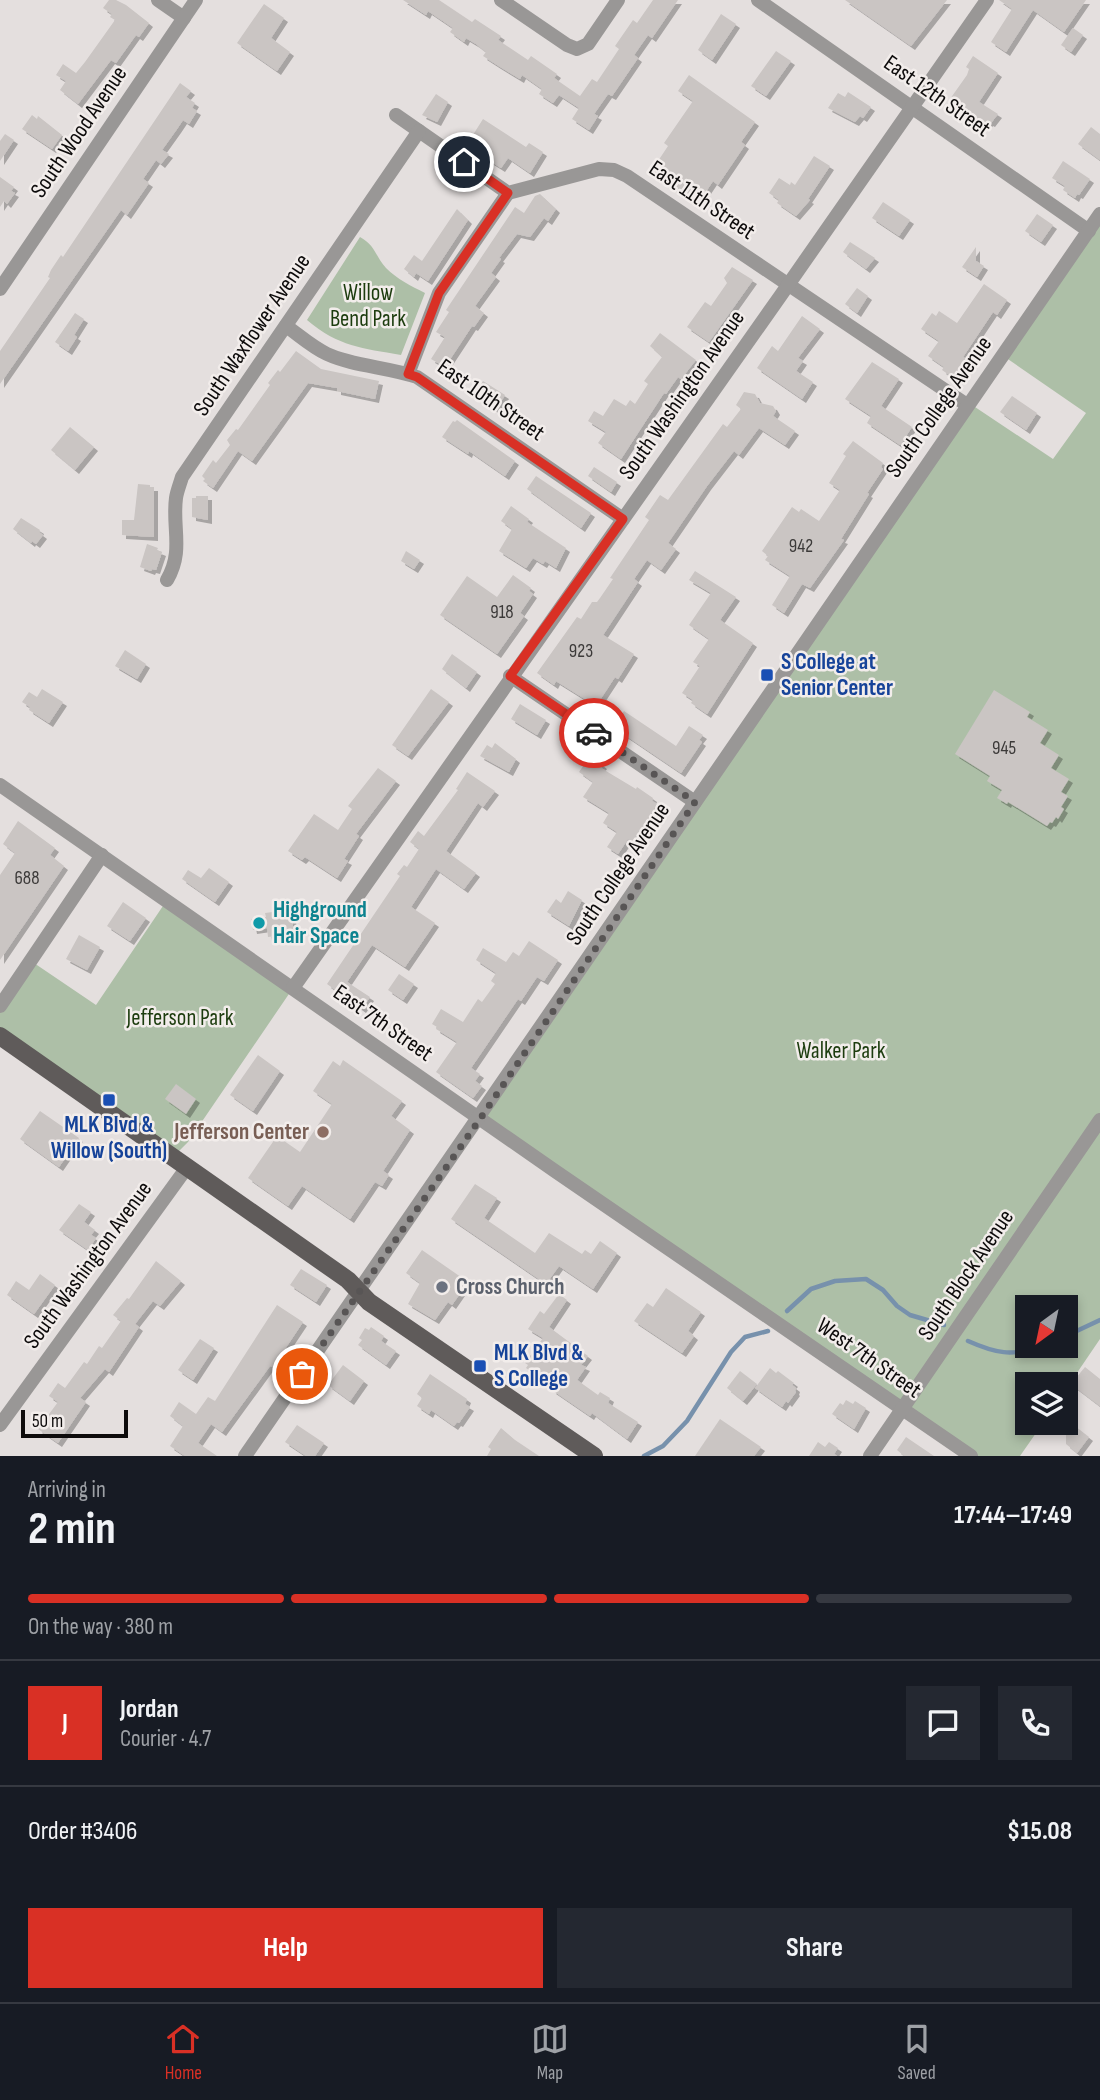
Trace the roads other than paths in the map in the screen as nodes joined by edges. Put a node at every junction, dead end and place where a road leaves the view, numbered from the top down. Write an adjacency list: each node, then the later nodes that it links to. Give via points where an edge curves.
1 (158, 0): 7 (street)
2 (197, 0): 7 (street, South Wood Avenue)
3 (501, 0): 4 (street, via 577,49 588,44)
4 (618, 0)
5 (758, 0): 8 (street, East 12th Street)
6 (986, 0): 8 (street, South Washington Avenue)
7 (184, 18): 15 (street, South Wood Avenue)
8 (913, 106): 13 (street, East 12th Street); 14 (street, South Washington Avenue)
9 (396, 115): 10 (street)
10 (419, 131): 11 (street); 16 (street, South Waxflower Avenue)
11 (508, 193): 14 (street, East 11th Street, via 599,169 614,170); 17 (street, via 439,293)
12 (1100, 214): 13 (street, South College Avenue)
13 (1089, 231): 18 (street, South College Avenue)
14 (789, 285): 18 (street, East 11th Street); 19 (street, South Washington Avenue)
15 (0, 289)
16 (286, 326): 17 (street, East 10th Street, via 325,353); 20 (street, South Waxflower Avenue, via 182,477 176,498 175,567)
17 (408, 374): 19 (street, East 10th Street)
18 (967, 405): 23 (street, South College Avenue)
19 (623, 519): 21 (street, South Washington Avenue)
20 (167, 580)
21 (510, 676): 23 (street); 25 (street, South Washington Avenue)
22 (0, 785): 24 (street, East 7th Street)
23 (695, 802): 28 (street, South College Avenue)
24 (102, 855): 25 (street, East 7th Street); 26 (street)
25 (293, 988): 28 (street, East 7th Street)
26 (0, 1006)
27 (0, 1036): 30 (main road)
28 (480, 1119): 31 (street, South College Avenue); 32 (street, East 7th Street)
29 (1100, 1120): 33 (street, South Block Avenue)
30 (188, 1166): 31 (main road); 34 (street, South Washington Avenue)
31 (359, 1291): 35 (street, South College Avenue); 36 (main road)
32 (741, 1297): 33 (street, West 7th Street)
33 (902, 1409): 37 (street, South Block Avenue); 38 (street, West 7th Street)
34 (0, 1425)
35 (246, 1456)
36 (594, 1456)
37 (870, 1456)
38 (971, 1456)

